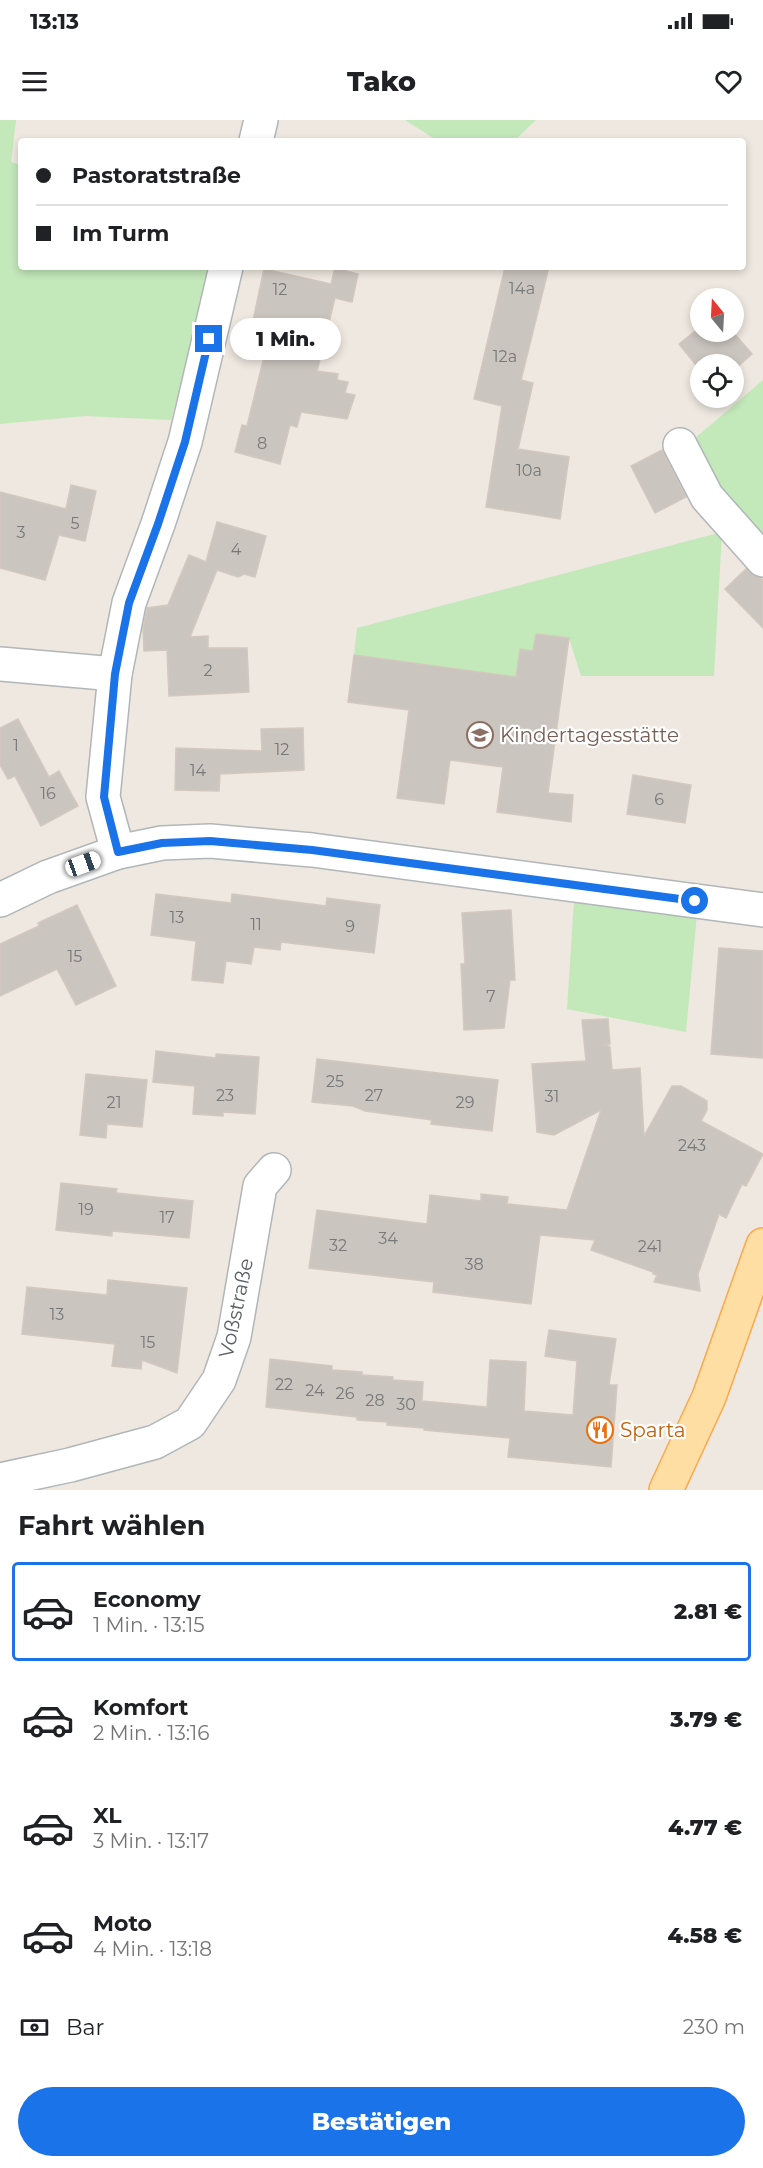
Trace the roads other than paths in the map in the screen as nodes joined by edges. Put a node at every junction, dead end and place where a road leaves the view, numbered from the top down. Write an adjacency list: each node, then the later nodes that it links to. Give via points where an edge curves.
1 (261, 120): 2 (street)
2 (257, 138)
3 (225, 270): 7 (street, via 185,442 129,603)
4 (680, 445): 5 (street, via 707,496)
5 (763, 560)
6 (0, 664): 7 (street)
7 (115, 674): 8 (street, via 104,797)
8 (118, 852): 9 (street, via 48,877); 10 (street, via 162,843 221,842 312,850)
9 (0, 900)
10 (763, 910)
11 (274, 1170): 13 (street, Voßstraße, via 260,1186 234,1337 219,1380 190,1423 154,1442)
12 (763, 1245): 14 (main road, via 708,1397)
13 (0, 1480)
14 (666, 1490)

